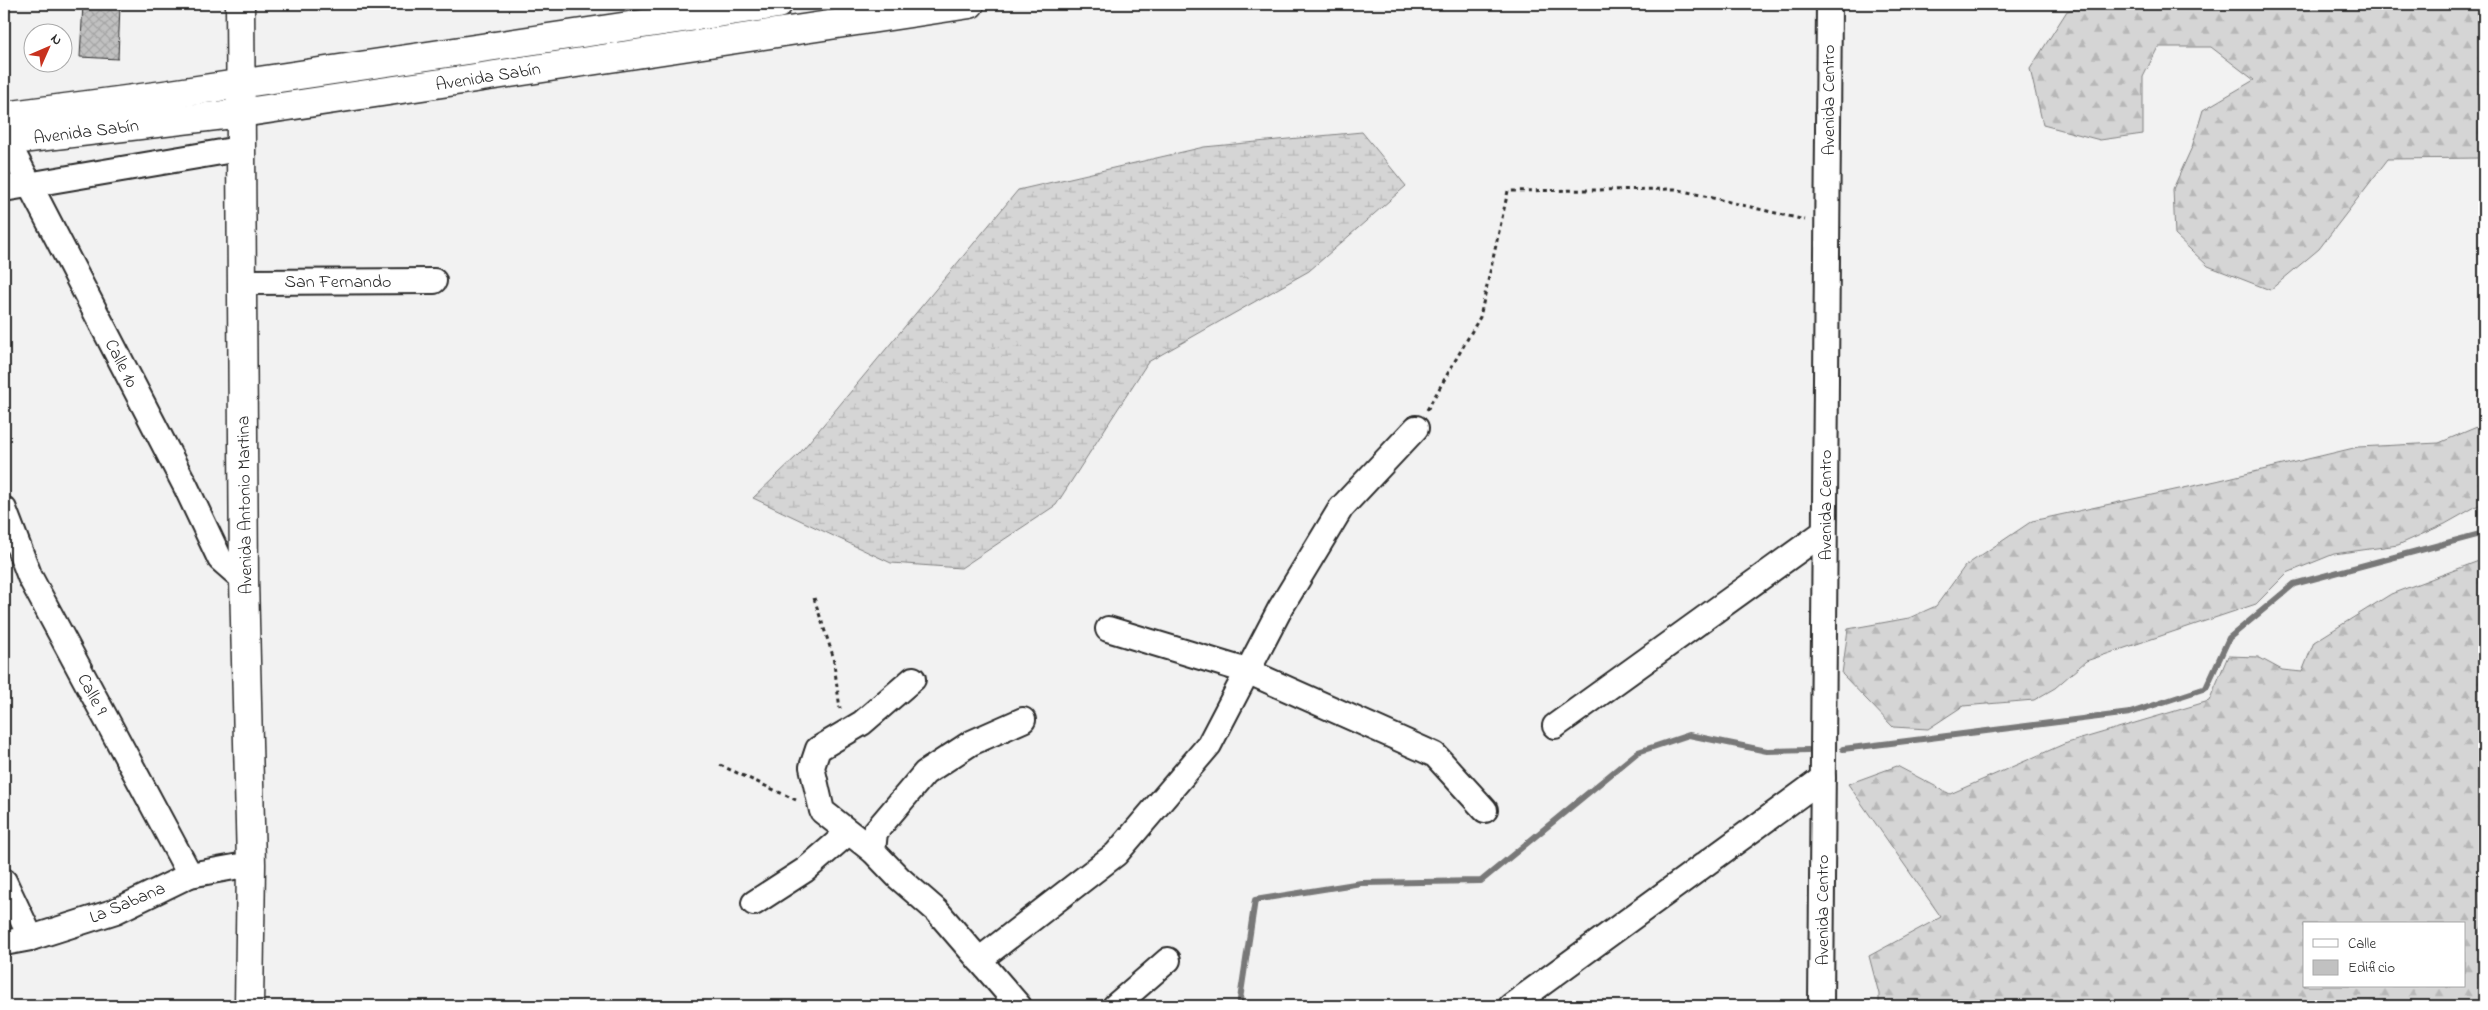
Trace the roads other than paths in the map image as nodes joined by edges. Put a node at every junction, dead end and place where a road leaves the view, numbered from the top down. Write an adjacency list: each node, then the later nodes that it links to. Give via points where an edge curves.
1 (240, 4): 5 (main road, Avenida Antonio Martina)
2 (778, 4): 5 (main road, Avenida Sabín)
3 (970, 4): 6 (main road, Avenida Sabín)
4 (1829, 4): 15 (street, Avenida Centro)
5 (242, 82): 6 (main road, Avenida Antonio Martina); 7 (main road, Avenida Sabín)
6 (241, 113): 7 (main road, Avenida Sabín); 8 (main road, Avenida Antonio Martina)
7 (5, 132): 9 (street, Calle 10)
8 (239, 149): 9 (street); 12 (main road, Avenida Antonio Martina)
9 (30, 184): 10 (street); 16 (street, Calle 10, via 220,559)
10 (4, 188)
11 (434, 281): 12 (street, San Fernando)
12 (242, 282): 16 (main road, Avenida Antonio Martina)
13 (1416, 428): 18 (street, via 1341,508)
14 (4, 509): 27 (street, Calle 9, via 30,577)
15 (1824, 532): 21 (street); 22 (street, Avenida Centro)
16 (244, 580): 26 (main road, Avenida Antonio Martina)
17 (1108, 629): 18 (street)
18 (1247, 671): 23 (street, via 1435,755); 32 (street, via 1209,745 1116,854)
19 (913, 679): 24 (street, via 862,723 818,749 812,767 822,811)
20 (1023, 720): 25 (street, via 971,742 925,773 875,832)
21 (1555, 726)
22 (1822, 778): 37 (street); 38 (street, Avenida Centro)
23 (1485, 810)
24 (848, 833): 25 (street); 29 (street, via 805,870)
25 (873, 851): 32 (street, via 937,911)
26 (251, 864): 27 (street, La Sabana); 35 (main road, Avenida Antonio Martina)
27 (190, 874): 30 (street, La Sabana, via 116,911)
28 (4, 881): 30 (street)
29 (754, 903)
30 (31, 938): 31 (street, La Sabana)
31 (4, 943)
32 (979, 960): 34 (street)
33 (1168, 960): 36 (street)
34 (1008, 1003)
35 (249, 1006)
36 (1115, 1006)
37 (1510, 1006)
38 (1821, 1006)

